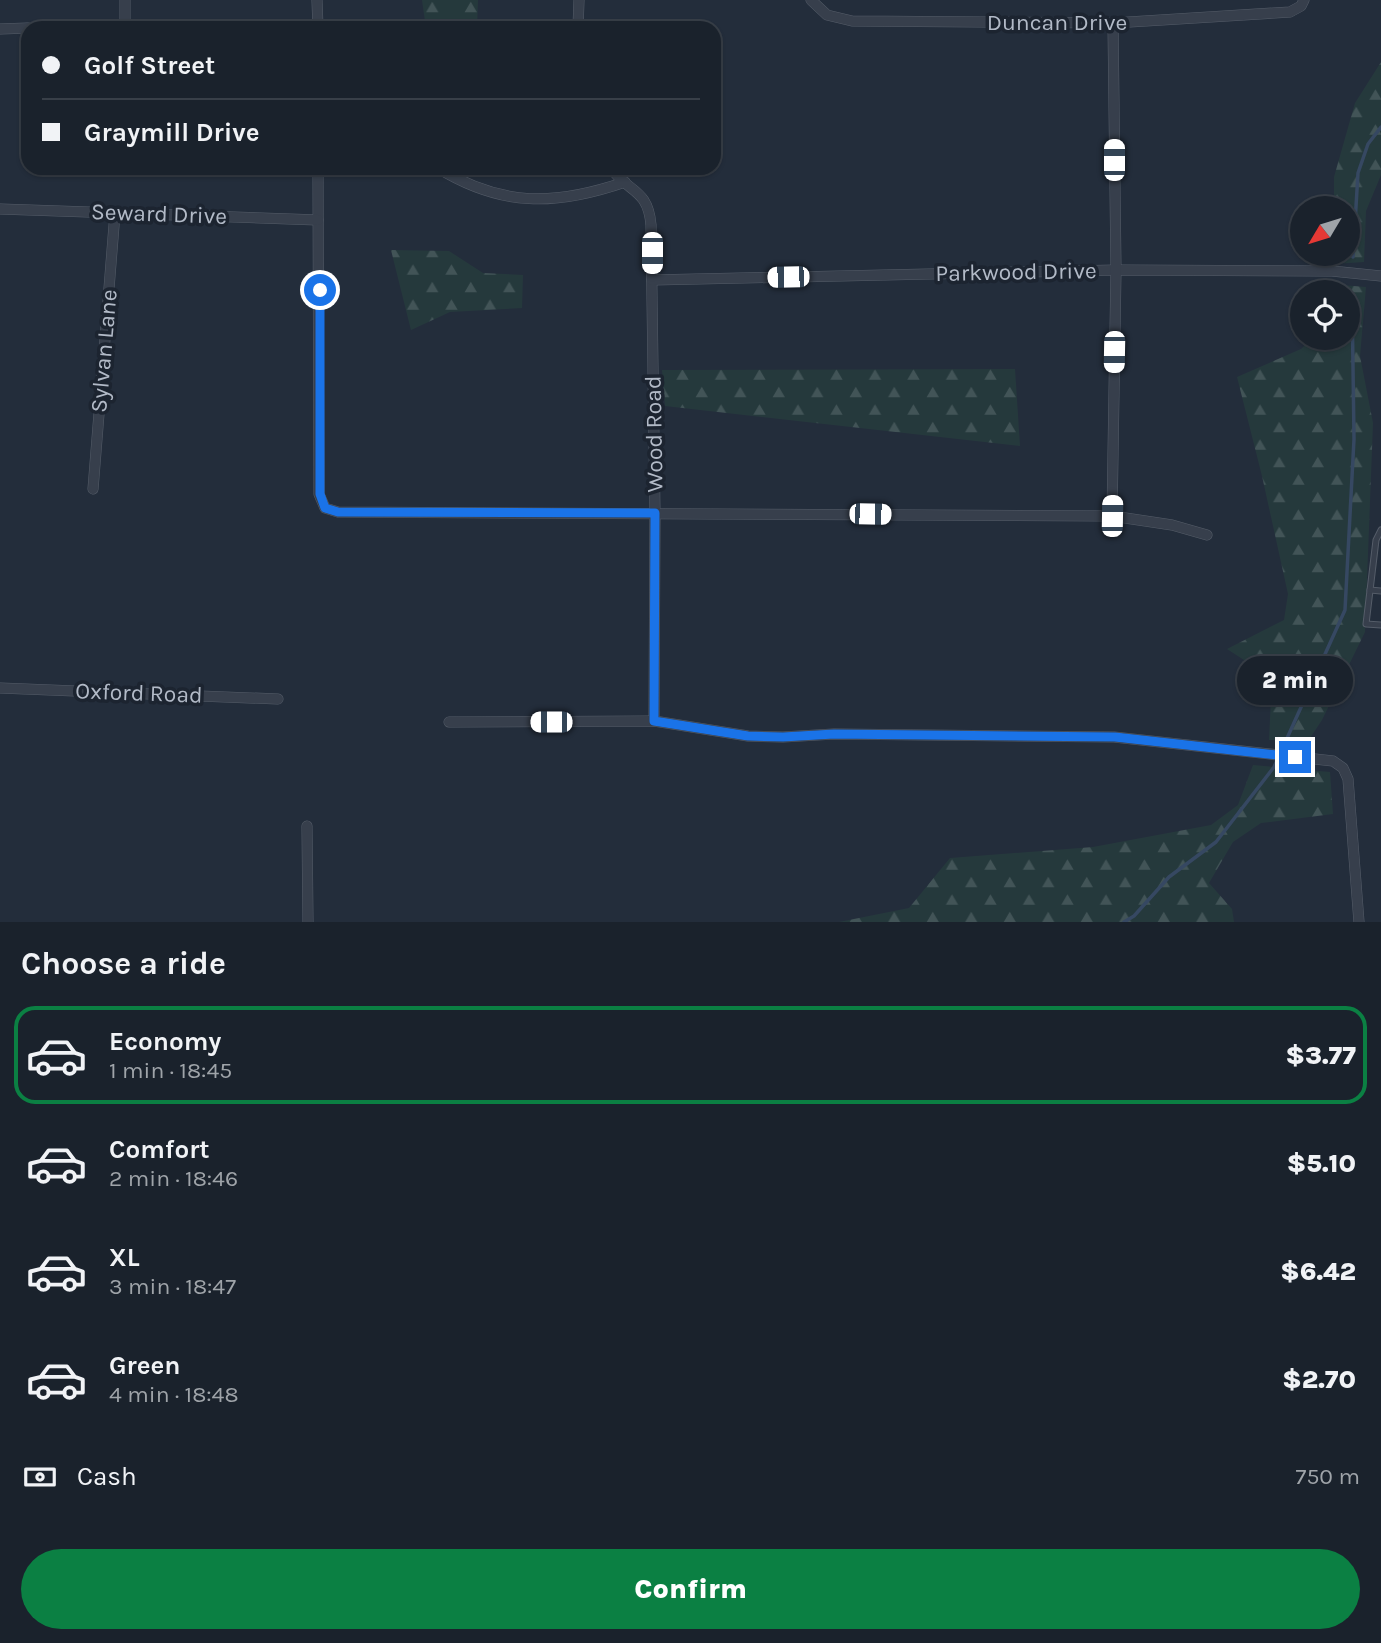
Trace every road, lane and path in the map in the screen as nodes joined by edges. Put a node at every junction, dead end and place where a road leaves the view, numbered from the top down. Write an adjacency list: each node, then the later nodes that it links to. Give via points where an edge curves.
1 (125, 0): 6 (street)
2 (317, 0): 7 (street)
3 (579, 0): 8 (street)
4 (811, 0): 9 (street, Duncan Drive, via 827,15 852,21)
5 (1304, 0): 9 (street, Duncan Drive, via 1290,12)
6 (125, 21)
7 (317, 21)
8 (578, 21)
9 (1113, 23): 19 (street)
10 (21, 28): 11 (street)
11 (0, 29)
12 (318, 175): 18 (street)
13 (451, 175): 15 (street, via 479,190 524,199 567,197)
14 (619, 175): 15 (street, Wood Road)
15 (625, 181): 21 (street, Wood Road, via 638,191 650,213)
16 (0, 209): 17 (street, Seward Drive)
17 (115, 213): 18 (street, Seward Drive); 22 (street, Sylvan Lane)
18 (318, 220): 23 (street, via 320,494 325,508 338,512)
19 (1115, 270): 20 (street, Parkwood Drive, via 1332,271); 21 (street, Parkwood Drive); 24 (street)
20 (1381, 276)
21 (652, 280): 23 (street, Wood Road)
22 (93, 489)
23 (655, 513): 24 (street); 33 (street, Wood Road)
24 (1112, 516): 26 (street)
25 (1381, 530): 27 (lane, via 1376,540)
26 (1207, 535)
27 (1378, 556): 28 (lane)
28 (1370, 590): 29 (lane); 30 (lane, via 1366,624)
29 (1381, 591)
30 (1381, 625)
31 (0, 688): 32 (street, Oxford Road)
32 (278, 699)
33 (654, 721): 34 (street); 37 (street, via 748,736 1115,737 1333,761 1346,772)
34 (449, 722)
35 (307, 826): 36 (street)
36 (309, 922)
37 (1359, 922)

